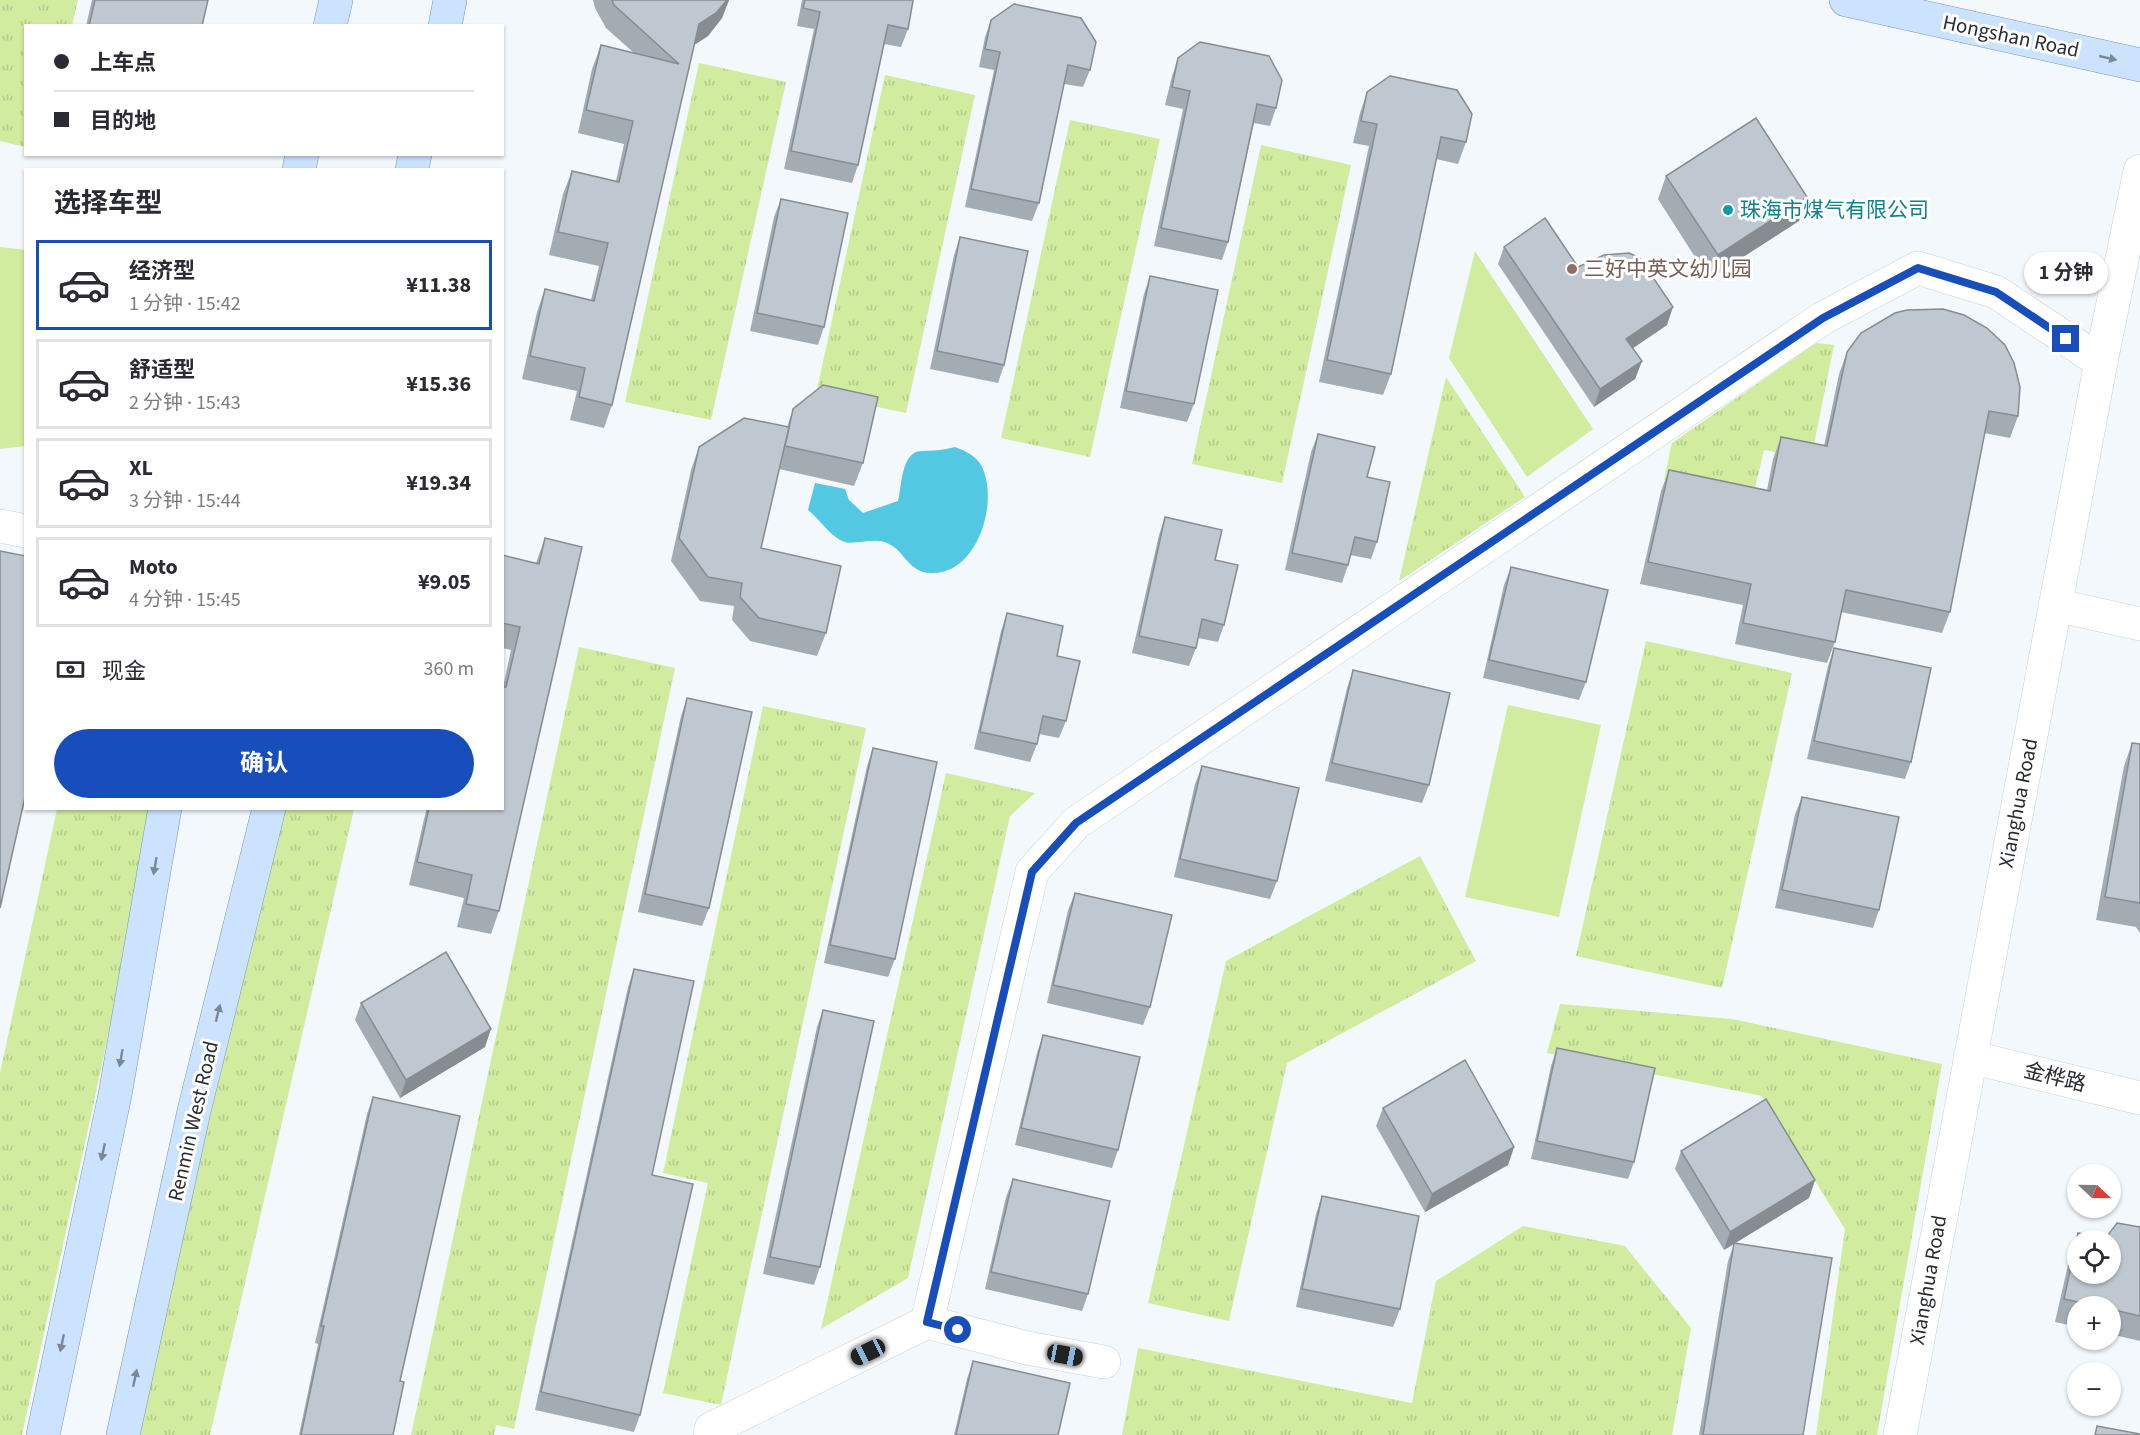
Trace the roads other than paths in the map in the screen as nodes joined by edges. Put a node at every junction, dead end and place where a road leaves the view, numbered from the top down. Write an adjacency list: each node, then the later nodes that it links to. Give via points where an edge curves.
1 (336, 0): 4 (main road)
2 (450, 0): 5 (main road)
3 (1846, 0): 6 (main road, Hongshan Road, one-way to 6)
4 (330, 24)
5 (445, 24)
6 (2140, 65)
7 (2140, 171): 8 (street, Xianghua Road)
8 (2101, 362): 11 (street, Xianghua Road); 17 (street, via 1996,292 1918,268 1823,318 1076,823 1032,872)
9 (0, 526): 10 (street)
10 (24, 531)
11 (2055, 605): 12 (street); 15 (street, Xianghua Road)
12 (2140, 624)
13 (165, 810): 19 (main road, one-way to 19, via 115,1095)
14 (269, 810): 20 (main road, Renmin West Road, one-way to 14, via 194,1111)
15 (1970, 1057): 16 (street, 金桦路); 22 (street, Xianghua Road)
16 (2140, 1098)
17 (927, 1322): 18 (street, via 1026,1348); 21 (street, via 711,1430)
18 (1104, 1362)
19 (43, 1435)
20 (123, 1435)
21 (710, 1435)
22 (1900, 1435)

